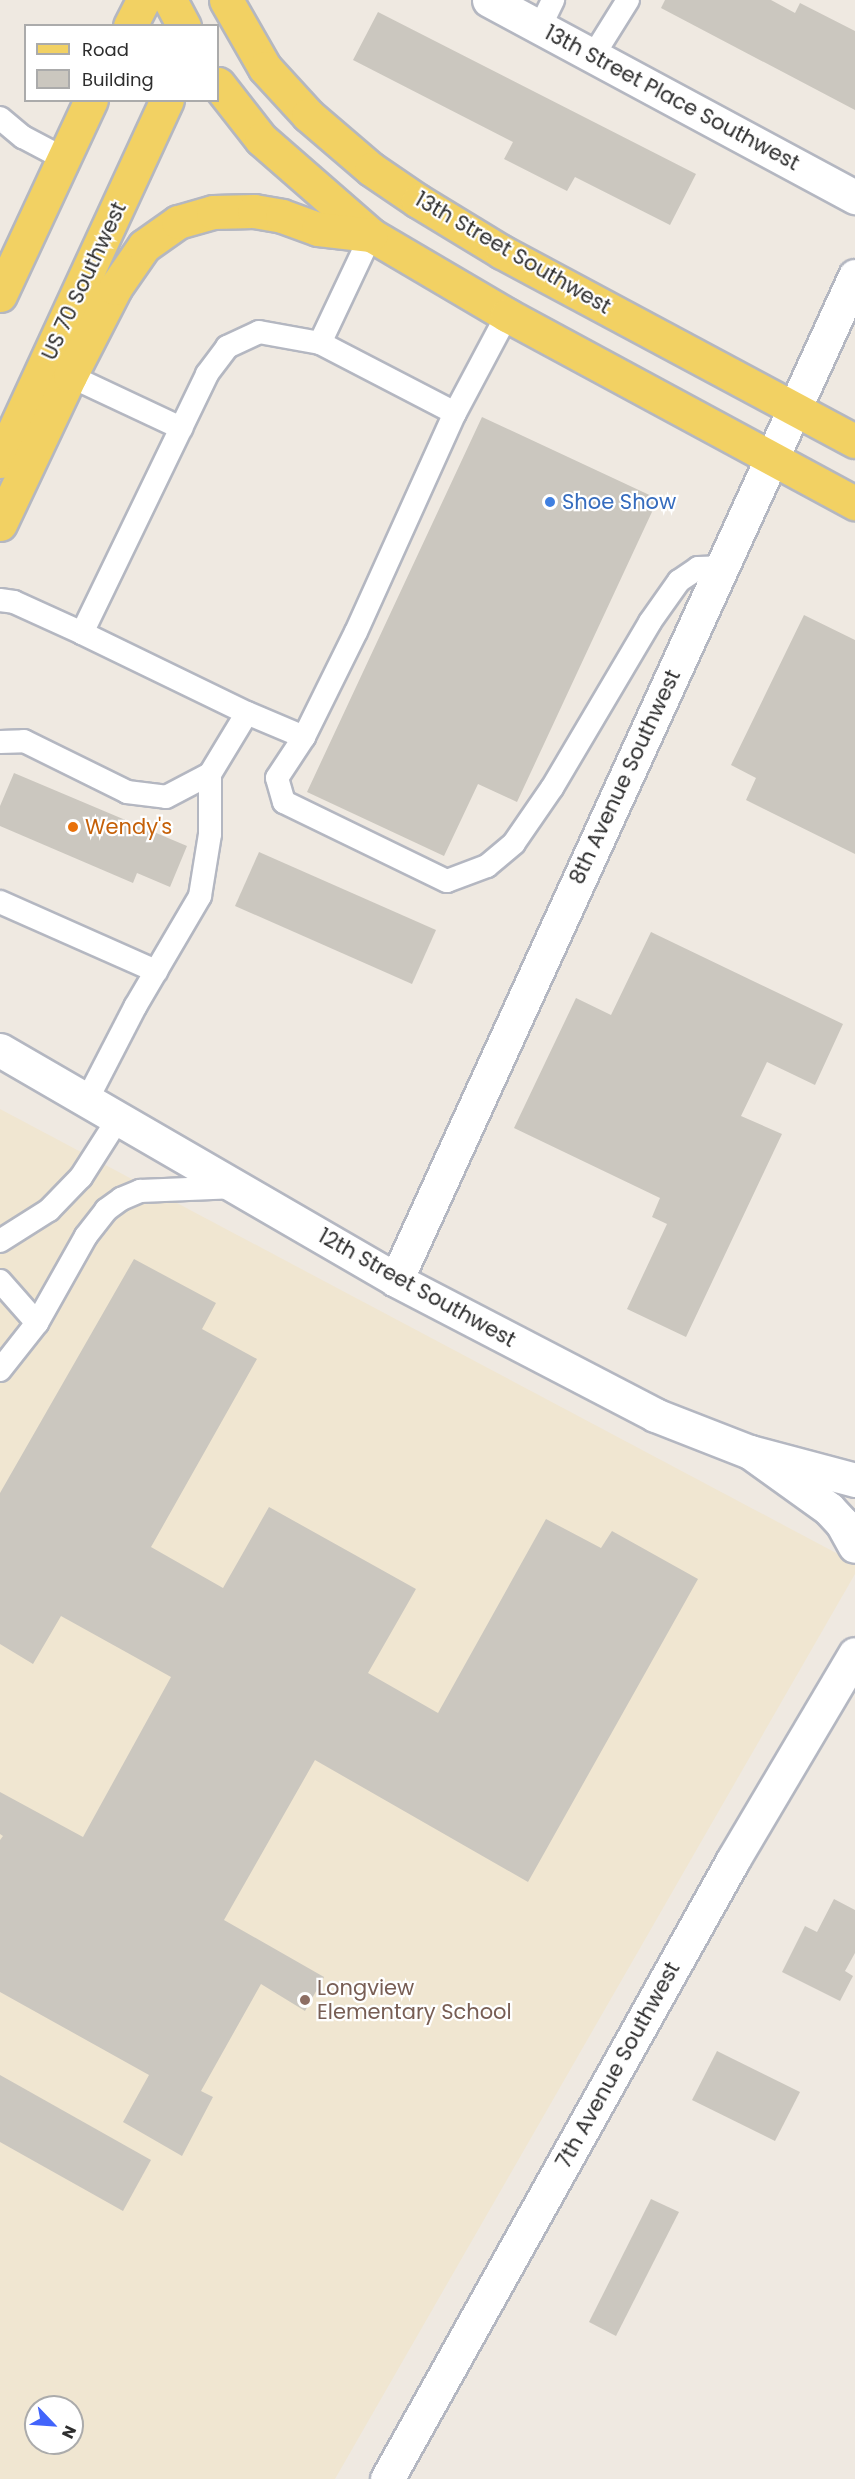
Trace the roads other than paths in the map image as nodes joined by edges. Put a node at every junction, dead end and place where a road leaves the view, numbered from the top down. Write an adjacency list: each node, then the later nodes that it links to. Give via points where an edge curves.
1 (143, 0): 8 (main road)
2 (170, 0): 9 (main road)
3 (217, 0): 10 (main road)
4 (226, 0): 24 (main road, 13th Street Southwest, via 265,68 308,116 371,169 502,252)
5 (489, 0): 7 (street, 13th Street Place Southwest)
6 (628, 0): 11 (lane)
7 (546, 14): 11 (street, 13th Street Place Southwest)
8 (131, 24)
9 (183, 24)
10 (204, 24)
11 (593, 56): 17 (street, 13th Street Place Southwest)
12 (219, 85): 18 (main road, via 261,139)
13 (90, 102): 16 (main road)
14 (166, 102): 29 (main road, US 70 Southwest)
15 (0, 118): 16 (lane, via 23,137)
16 (63, 158): 20 (main road)
17 (855, 197)
18 (371, 235): 21 (main road); 22 (lane); 23 (main road, via 318,229 255,211 213,212 178,222 138,254 115,288)
19 (855, 276): 24 (street, 8th Avenue Southwest)
20 (0, 295)
21 (507, 315): 25 (lane); 28 (main road)
22 (320, 343): 25 (lane); 26 (lane, via 259,332 227,347 207,374)
23 (70, 376): 26 (lane); 31 (main road)
24 (795, 408): 27 (main road, 13th Street Southwest); 28 (street, 8th Avenue Southwest)
25 (455, 413): 36 (lane)
26 (181, 428): 34 (lane)
27 (855, 441)
28 (772, 458): 30 (main road); 32 (street, 8th Avenue Southwest)
29 (0, 461)
30 (855, 503)
31 (0, 524)
32 (722, 567): 36 (lane, via 698,568 679,581 650,622 552,788 514,843 487,866 447,881 285,802 277,778); 46 (street, 8th Avenue Southwest)
33 (0, 600): 34 (lane, via 14,602)
34 (82, 633): 35 (lane)
35 (247, 713): 36 (lane); 38 (lane)
36 (304, 737)
37 (0, 742): 38 (lane, via 24,741 127,792 166,797)
38 (210, 774): 40 (lane, via 210,834 200,896)
39 (0, 902): 40 (lane)
40 (156, 971): 42 (lane)
41 (0, 1050): 42 (street, 12th Street Southwest)
42 (87, 1101): 43 (street, 12th Street Southwest)
43 (118, 1119): 44 (street, 12th Street Southwest); 45 (lane, via 81,1177 49,1210)
44 (237, 1187): 46 (street, 12th Street Southwest); 48 (lane, via 140,1191 121,1199 106,1210 86,1236)
45 (0, 1241)
46 (396, 1280): 50 (street, 12th Street Southwest, via 655,1415)
47 (0, 1281): 48 (lane)
48 (37, 1323): 49 (lane)
49 (0, 1370)
50 (750, 1452): 51 (street, 12th Street Southwest); 52 (street, via 829,1509)
51 (855, 1480)
52 (855, 1546)
53 (855, 1654): 54 (street, 7th Avenue Southwest, via 733,1860)
54 (387, 2479)

